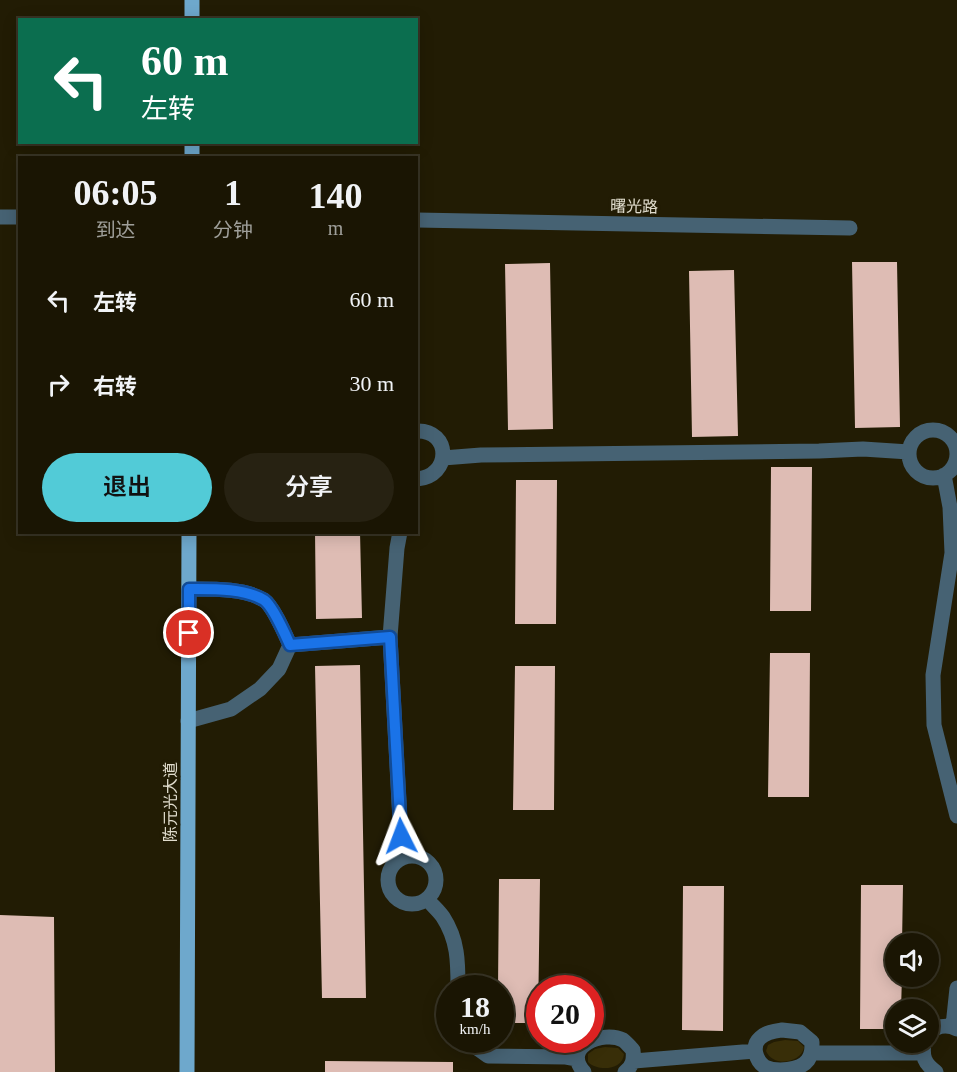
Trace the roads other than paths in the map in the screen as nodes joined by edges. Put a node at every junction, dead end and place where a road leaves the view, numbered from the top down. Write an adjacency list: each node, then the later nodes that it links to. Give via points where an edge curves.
1 (192, 0): 2 (main road)
2 (192, 18)
3 (0, 217): 4 (street)
4 (18, 217)
5 (418, 220): 6 (street, 曙光路)
6 (850, 228)
7 (418, 431): 9 (street, via 435,436 442,446)
8 (909, 452): 9 (street, via 863,449); 10 (street, via 912,467 921,475); 10 (street, via 916,435 927,430 949,435 957,457 953,468)
9 (443, 458): 11 (street, via 430,476)
10 (944, 475): 18 (street, via 952,553 933,675 934,725)
11 (418, 479)
12 (189, 534): 14 (main road, 陈元光大道)
13 (400, 534): 15 (street)
14 (189, 589): 16 (street, via 229,590 265,601); 17 (main road, 陈元光大道)
15 (390, 637): 16 (street); 19 (street)
16 (290, 645): 17 (street, via 279,669 260,689 231,709)
17 (188, 721): 32 (main road, 陈元光大道)
18 (957, 816)
19 (402, 858): 20 (street, via 418,856 435,871 436,883); 20 (street, via 389,871 392,894 412,905)
20 (427, 899): 21 (street, via 443,917 453,938)
21 (458, 975)
22 (957, 988): 24 (street)
23 (939, 1027): 24 (street)
24 (955, 1028)
25 (885, 1050): 28 (street)
26 (755, 1051): 28 (street, via 764,1066 773,1071 800,1067); 28 (street, via 760,1038 769,1032 790,1030 800,1032 812,1042); 31 (street)
27 (484, 1053): 30 (street, via 566,1057)
28 (812, 1053)
29 (924, 1053): 33 (street, via 926,1064)
30 (580, 1066): 31 (street, via 582,1046 611,1038 622,1040 633,1050)
31 (629, 1066)
32 (187, 1072)
33 (936, 1072)

